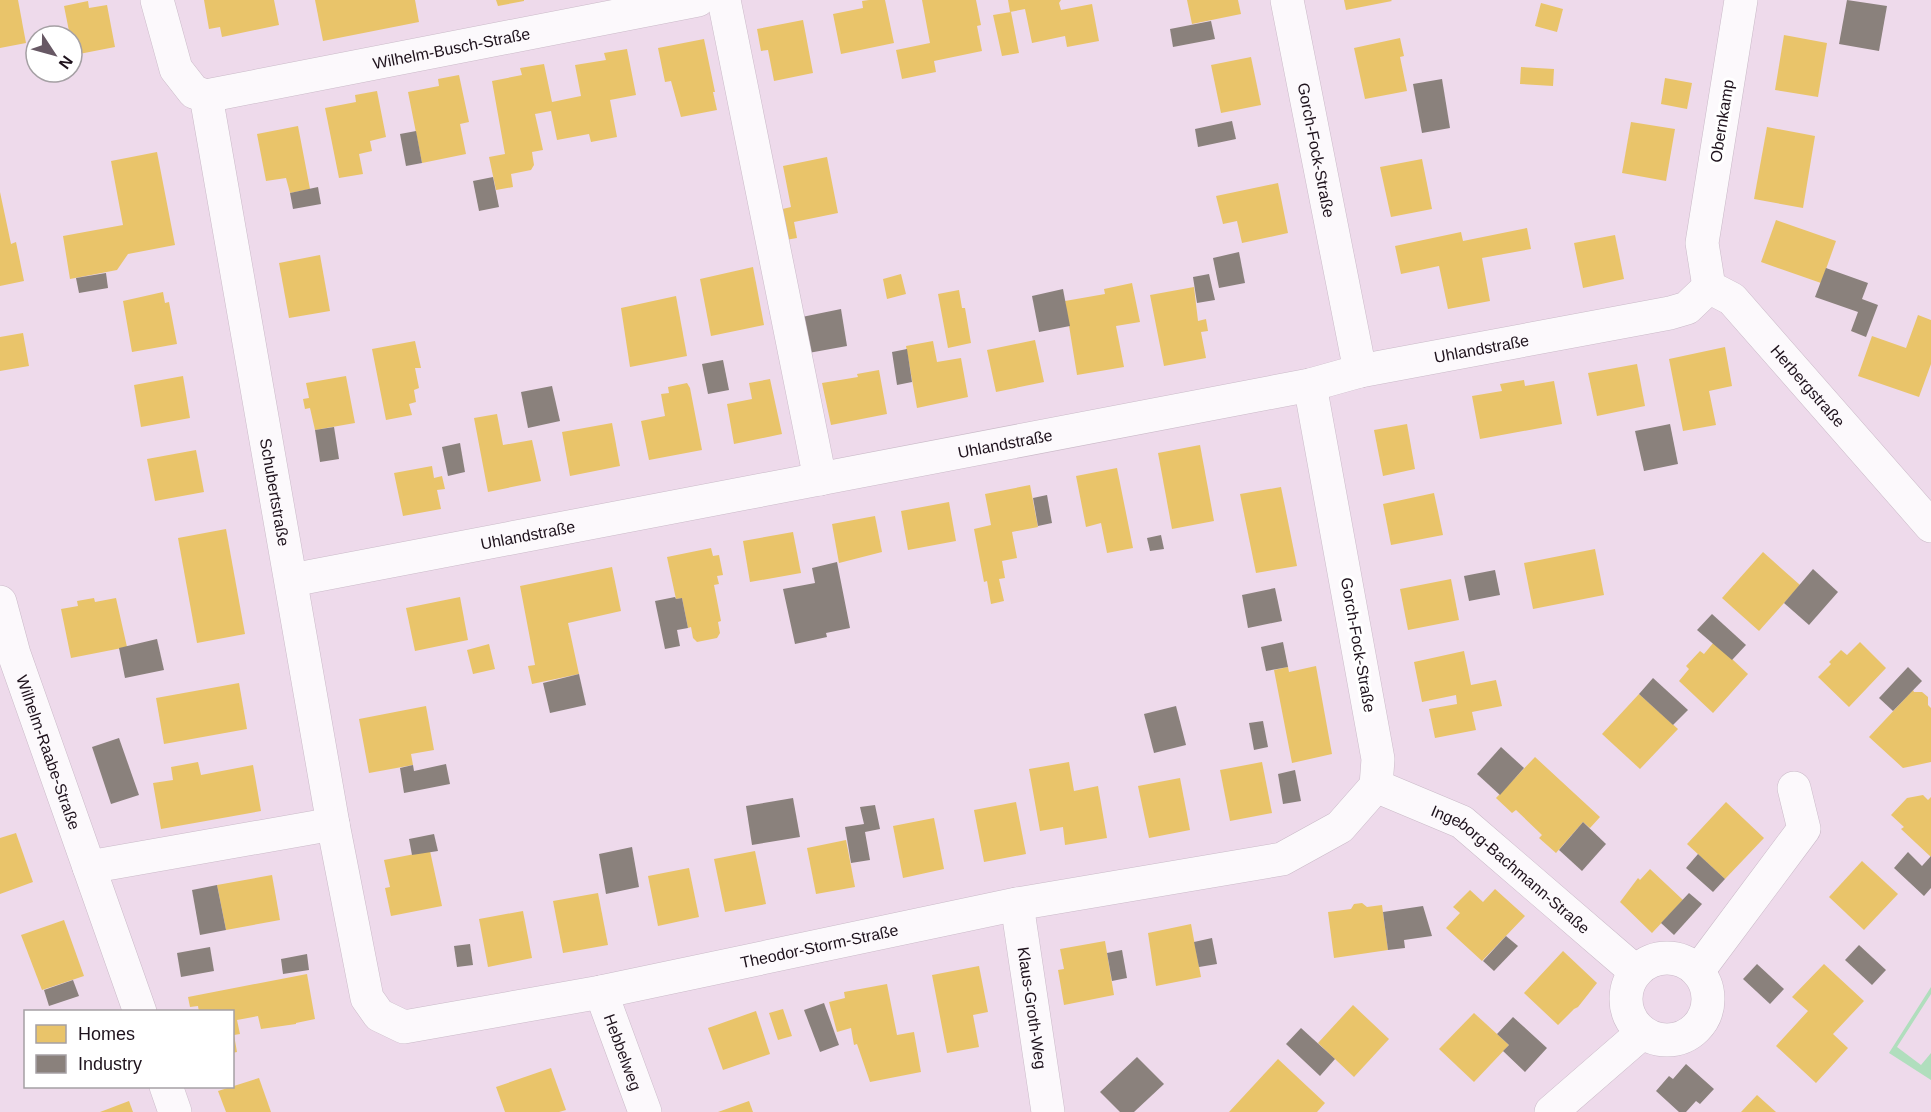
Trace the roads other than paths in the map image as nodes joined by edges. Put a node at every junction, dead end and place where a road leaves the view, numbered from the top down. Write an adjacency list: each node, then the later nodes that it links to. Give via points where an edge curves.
1 (157, 0): 6 (street, via 176,69 194,92)
2 (698, 0): 6 (street, Wilhelm-Busch-Straße)
3 (724, 0): 10 (street)
4 (1287, 0): 8 (street, Gorch-Fock-Straße)
5 (1741, 0): 7 (street, Obernkamp, via 1702,243)
6 (206, 96): 12 (street, Schubertstraße)
7 (1709, 287): 8 (street, Uhlandstraße, via 1687,308 1670,313); 11 (street, Herbergstraße, via 1732,299)
8 (1360, 372): 9 (street, Uhlandstraße)
9 (1310, 385): 10 (street, Uhlandstraße); 14 (street, Gorch-Fock-Straße, via 1378,759)
10 (820, 479): 12 (street, Uhlandstraße)
11 (1931, 526)
12 (292, 580): 16 (street, Schubertstraße)
13 (0, 602): 17 (street, Wilhelm-Raabe-Straße, via 14,654)
14 (1376, 786): 18 (street, Theodor-Storm-Straße, via 1340,827 1282,859); 19 (street, Ingeborg-Bachmann-Straße, via 1462,822)
15 (1794, 788): 20 (street, via 1804,830)
16 (333, 824): 17 (street); 22 (street, Schubertstraße)
17 (89, 867): 23 (street, Wilhelm-Raabe-Straße)
18 (1017, 904): 21 (street, Theodor-Storm-Straße); 28 (street, Klaus-Groth-Weg)
19 (1635, 971): 20 (street, via 1655,959 1678,958); 24 (street, via 1625,993 1628,1015)
20 (1698, 971): 24 (street, via 1707,988 1707,1008 1698,1027 1681,1038 1661,1041)
21 (601, 992): 22 (street, Theodor-Storm-Straße, via 404,1027 379,1015); 27 (street, Hebbelweg)
22 (367, 998)
23 (140, 1010)
24 (1642, 1033): 29 (street)
25 (167, 1088): 26 (street)
26 (175, 1112)
27 (645, 1112)
28 (1048, 1112)
29 (1551, 1112)

